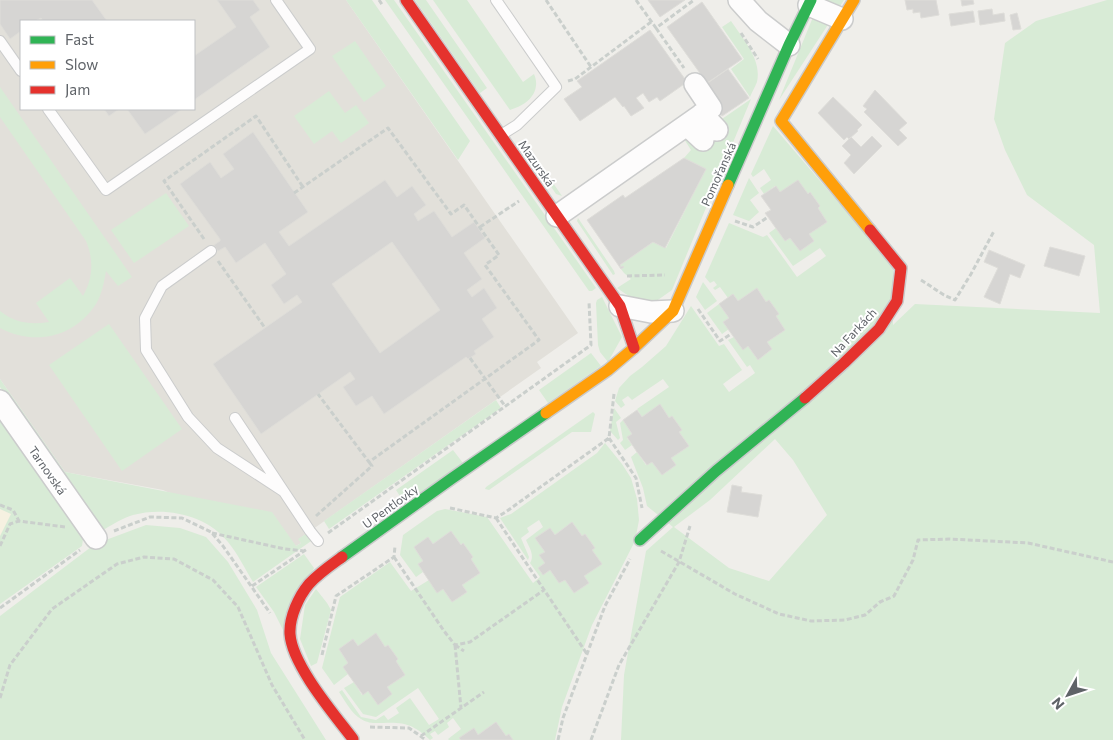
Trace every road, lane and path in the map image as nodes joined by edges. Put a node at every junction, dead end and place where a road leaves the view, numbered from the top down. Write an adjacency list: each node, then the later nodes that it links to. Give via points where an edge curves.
1 (276, 0): 21 (lane, via 310,49 106,190)
2 (378, 0): 11 (path)
3 (406, 0): 22 (street, Mazurská)
4 (496, 0): 20 (lane)
5 (546, 0): 17 (path)
6 (636, 0): 13 (path)
7 (694, 0): 14 (path)
8 (739, 0): 16 (street, via 758,21)
9 (854, 0): 12 (street)
10 (810, 2): 12 (street); 16 (street, Pomořanská)
11 (383, 7)
12 (842, 19): 32 (street, via 781,121)
13 (651, 22): 14 (path); 17 (path)
14 (656, 28): 19 (path)
15 (0, 42): 18 (lane)
16 (789, 45): 36 (street, Pomořanská)
17 (591, 67): 20 (path)
18 (20, 71)
19 (690, 77): 26 (street, via 711,108 702,127)
20 (556, 87): 22 (lane, via 517,125)
21 (49, 110)
22 (500, 136): 26 (street, Mazurská)
23 (304, 187): 24 (path); 29 (path, via 388,128 451,214 464,205); 31 (path, via 256,116 164,181)
24 (294, 193)
25 (520, 200): 29 (path)
26 (557, 216): 34 (street, Mazurská)
27 (728, 218): 28 (path, via 753,227)
28 (768, 218)
29 (480, 227): 41 (path, via 499,255 485,266 539,340)
30 (994, 231): 32 (path, via 955,300)
31 (212, 251): 37 (path); 49 (lane, via 162,286 145,318 146,350 188,417 217,448)
32 (902, 268): 58 (street, Na Farkách, via 897,300 879,329 797,405 716,471)
33 (589, 299): 45 (path, via 591,345)
34 (620, 306): 36 (street, via 651,312); 39 (street, Mazurská)
35 (695, 306): 38 (path, via 720,341)
36 (673, 311): 39 (street, Pomořanská)
37 (265, 328)
38 (731, 334)
39 (634, 348): 78 (street, U Pentlovky, via 608,370 310,581 300,595 290,634 295,653 306,674)
40 (470, 358): 41 (path)
41 (485, 378): 45 (path); 48 (path)
42 (615, 385): 47 (path)
43 (318, 394): 48 (path)
44 (0, 401): 57 (street, Tarnovská)
45 (505, 406): 59 (path)
46 (235, 418): 49 (lane)
47 (609, 438): 52 (path); 58 (path, via 636,478 642,507)
48 (369, 462): 55 (path, via 372,466)
49 (284, 491): 55 (lane)
50 (0, 504): 54 (path, via 13,510)
51 (448, 508): 52 (path)
52 (496, 518): 66 (path)
53 (693, 520): 64 (path)
54 (19, 521): 57 (path, via 70,528); 61 (path, via 10,524)
55 (307, 525): 59 (lane)
56 (211, 532): 57 (path, via 182,518 150,517); 62 (path); 62 (path, via 252,586)
57 (96, 538): 67 (path)
58 (640, 540): 70 (path, via 605,606)
59 (318, 541): 62 (path)
60 (396, 543): 63 (path)
61 (0, 546)
62 (304, 551)
63 (394, 557): 68 (path); 71 (path, via 336,596)
64 (679, 562): 65 (path, via 735,594 779,614 811,620 845,620 865,615 880,602 894,596 913,560 918,540 1028,543); 81 (path, via 619,665)
65 (1113, 562)
66 (544, 590): 68 (path, via 470,642); 70 (path)
67 (0, 608)
68 (456, 645): 69 (path); 74 (path)
69 (464, 651)
70 (587, 654): 80 (path)
71 (321, 660)
72 (484, 692): 74 (path)
73 (0, 698): 77 (path, via 10,664 52,609 117,564 144,557 174,559 213,580 238,607 272,685)
74 (461, 708): 76 (path)
75 (362, 723): 76 (path, via 370,727 409,728)
76 (420, 736): 79 (path)
77 (305, 740)
78 (354, 740)
79 (426, 740)
80 (558, 740)
81 (591, 740)

